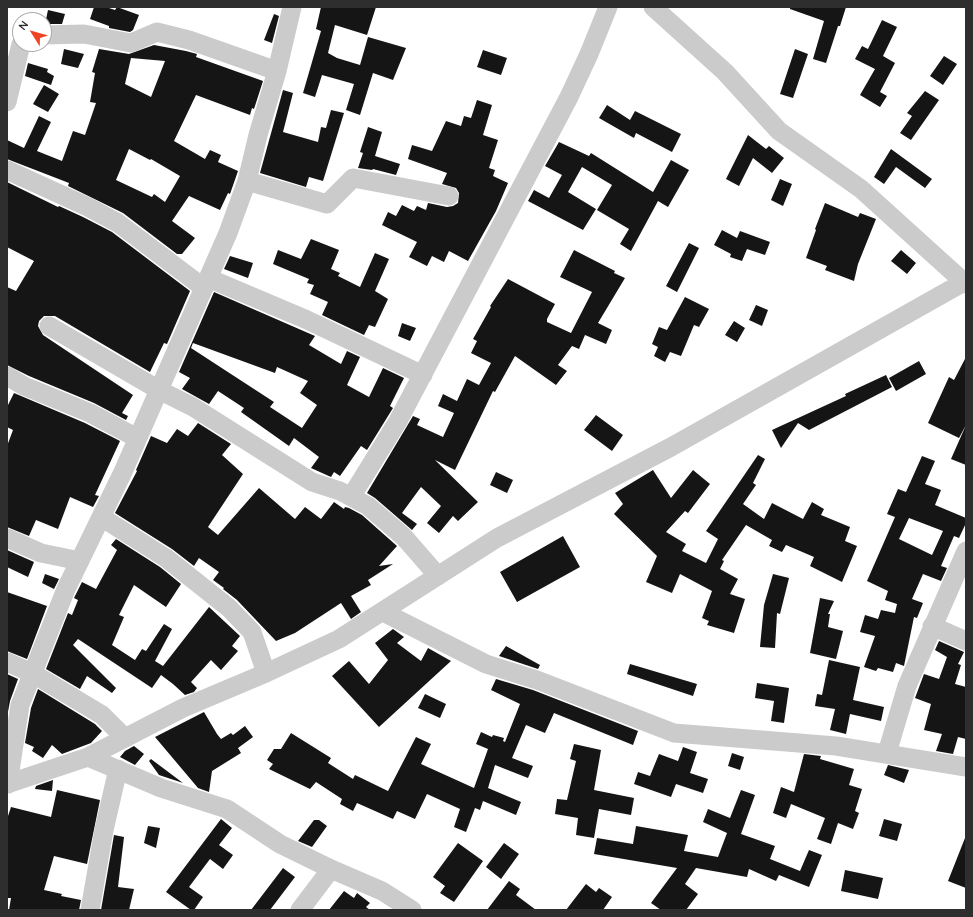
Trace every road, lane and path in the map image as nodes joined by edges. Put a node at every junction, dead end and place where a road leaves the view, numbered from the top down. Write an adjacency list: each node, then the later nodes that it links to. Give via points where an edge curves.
1 (292, 7): 6 (street)
2 (608, 7): 14 (street, via 569,97)
3 (653, 7): 12 (street, via 725,72 779,131 861,189)
4 (52, 35): 6 (street, via 84,34 131,43 157,32 189,40)
5 (19, 52): 7 (street)
6 (277, 71): 9 (street)
7 (7, 102)
8 (7, 170): 11 (street, via 118,223)
9 (247, 180): 10 (street, via 327,204 353,178); 11 (street)
10 (449, 196)
11 (206, 283): 14 (street, via 305,320); 16 (street)
12 (965, 283): 23 (street, via 671,447 497,538)
13 (49, 326): 16 (street)
14 (423, 375): 18 (street)
15 (7, 376): 17 (street, via 24,386 90,413)
16 (159, 390): 17 (street); 18 (street, via 193,407 312,482)
17 (138, 438): 19 (street)
18 (351, 497): 23 (street, via 368,506 404,537)
19 (101, 517): 22 (street); 29 (street, via 166,558 229,608 252,632)
20 (7, 538): 22 (street, via 40,554)
21 (966, 551): 25 (street)
22 (80, 561): 28 (street)
23 (438, 576): 24 (street)
24 (382, 612): 29 (street, via 339,639); 32 (street, via 486,664 537,680 674,733 836,746)
25 (932, 626): 26 (street); 32 (street, via 907,686)
26 (966, 641)
27 (7, 662): 28 (street)
28 (32, 672): 30 (street, via 102,715); 31 (street, via 20,705)
29 (266, 673): 30 (street, via 183,708)
30 (126, 738): 33 (street)
31 (10, 752): 36 (street)
32 (887, 753): 34 (street)
33 (88, 757): 35 (street); 36 (street)
34 (966, 768)
35 (118, 769): 37 (street, via 161,788 227,809 280,844); 38 (street)
36 (7, 784)
37 (331, 869): 39 (street); 40 (street, via 382,891)
38 (90, 910)
39 (300, 910)
40 (412, 910)

